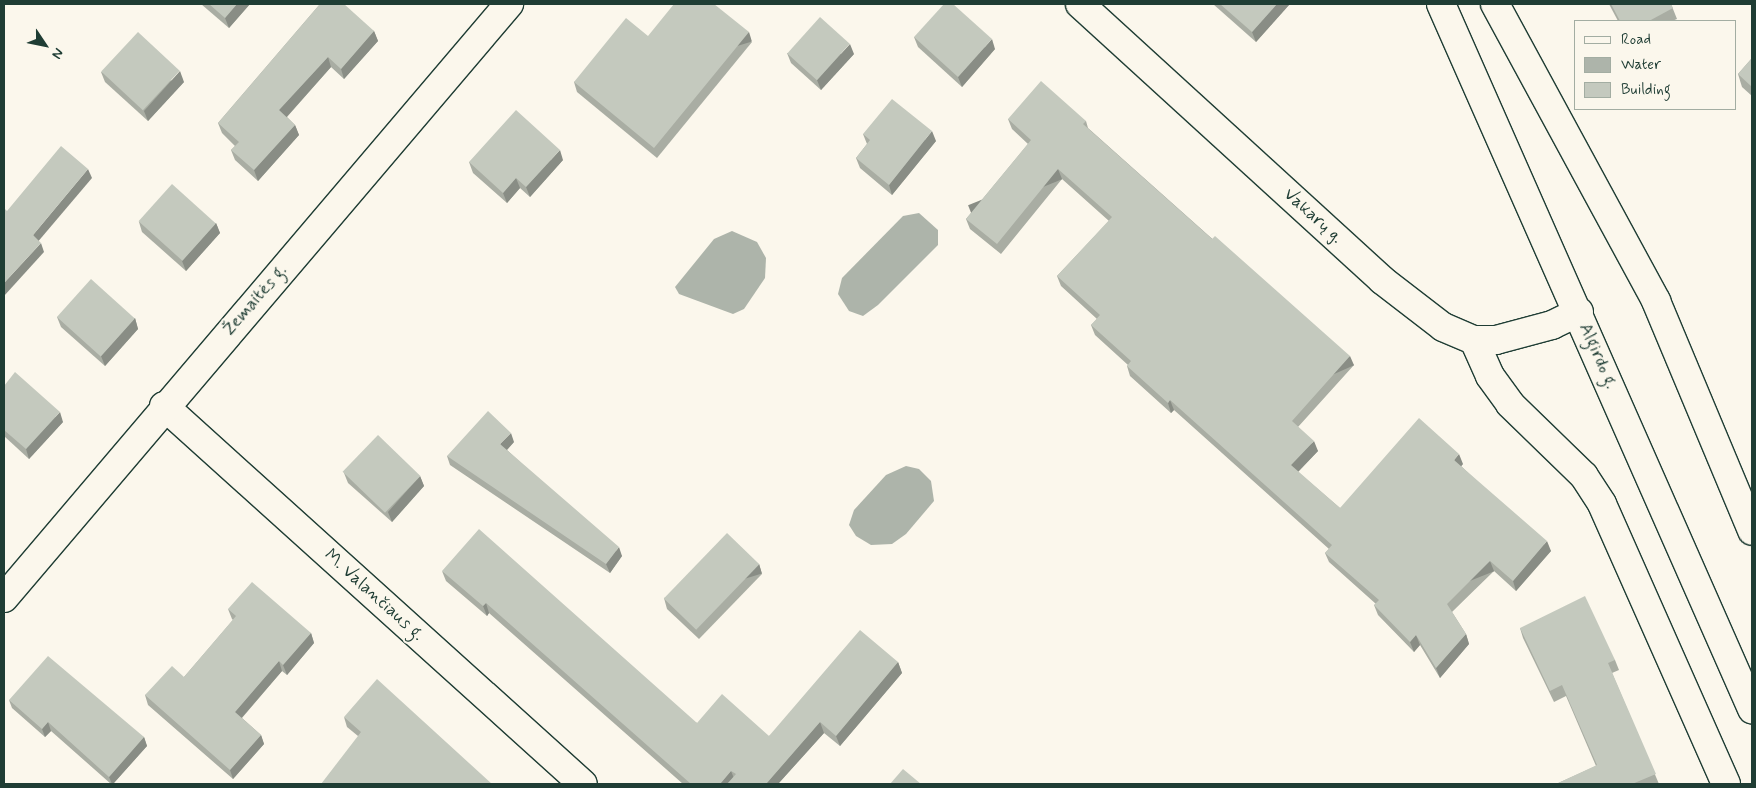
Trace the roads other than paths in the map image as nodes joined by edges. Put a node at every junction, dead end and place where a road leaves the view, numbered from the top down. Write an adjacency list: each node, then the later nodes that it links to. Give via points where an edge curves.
1 (509, 4): 7 (street, Žemaitės g.)
2 (1080, 4): 6 (street, Vakarų g., via 1411,305 1443,328)
3 (1441, 4): 5 (street, Algirdo g.)
4 (1495, 4): 8 (street, via 1656,301)
5 (1579, 312): 6 (street, Vakarų g., via 1512,338); 10 (street, Algirdo g.)
6 (1474, 340): 12 (street, via 1490,376 1510,404 1584,476 1602,504)
7 (164, 406): 9 (street, Žemaitės g.); 11 (street, M. Valančiaus g.)
8 (1752, 531)
9 (4, 598)
10 (1752, 709)
11 (584, 784)
12 (1726, 784)

